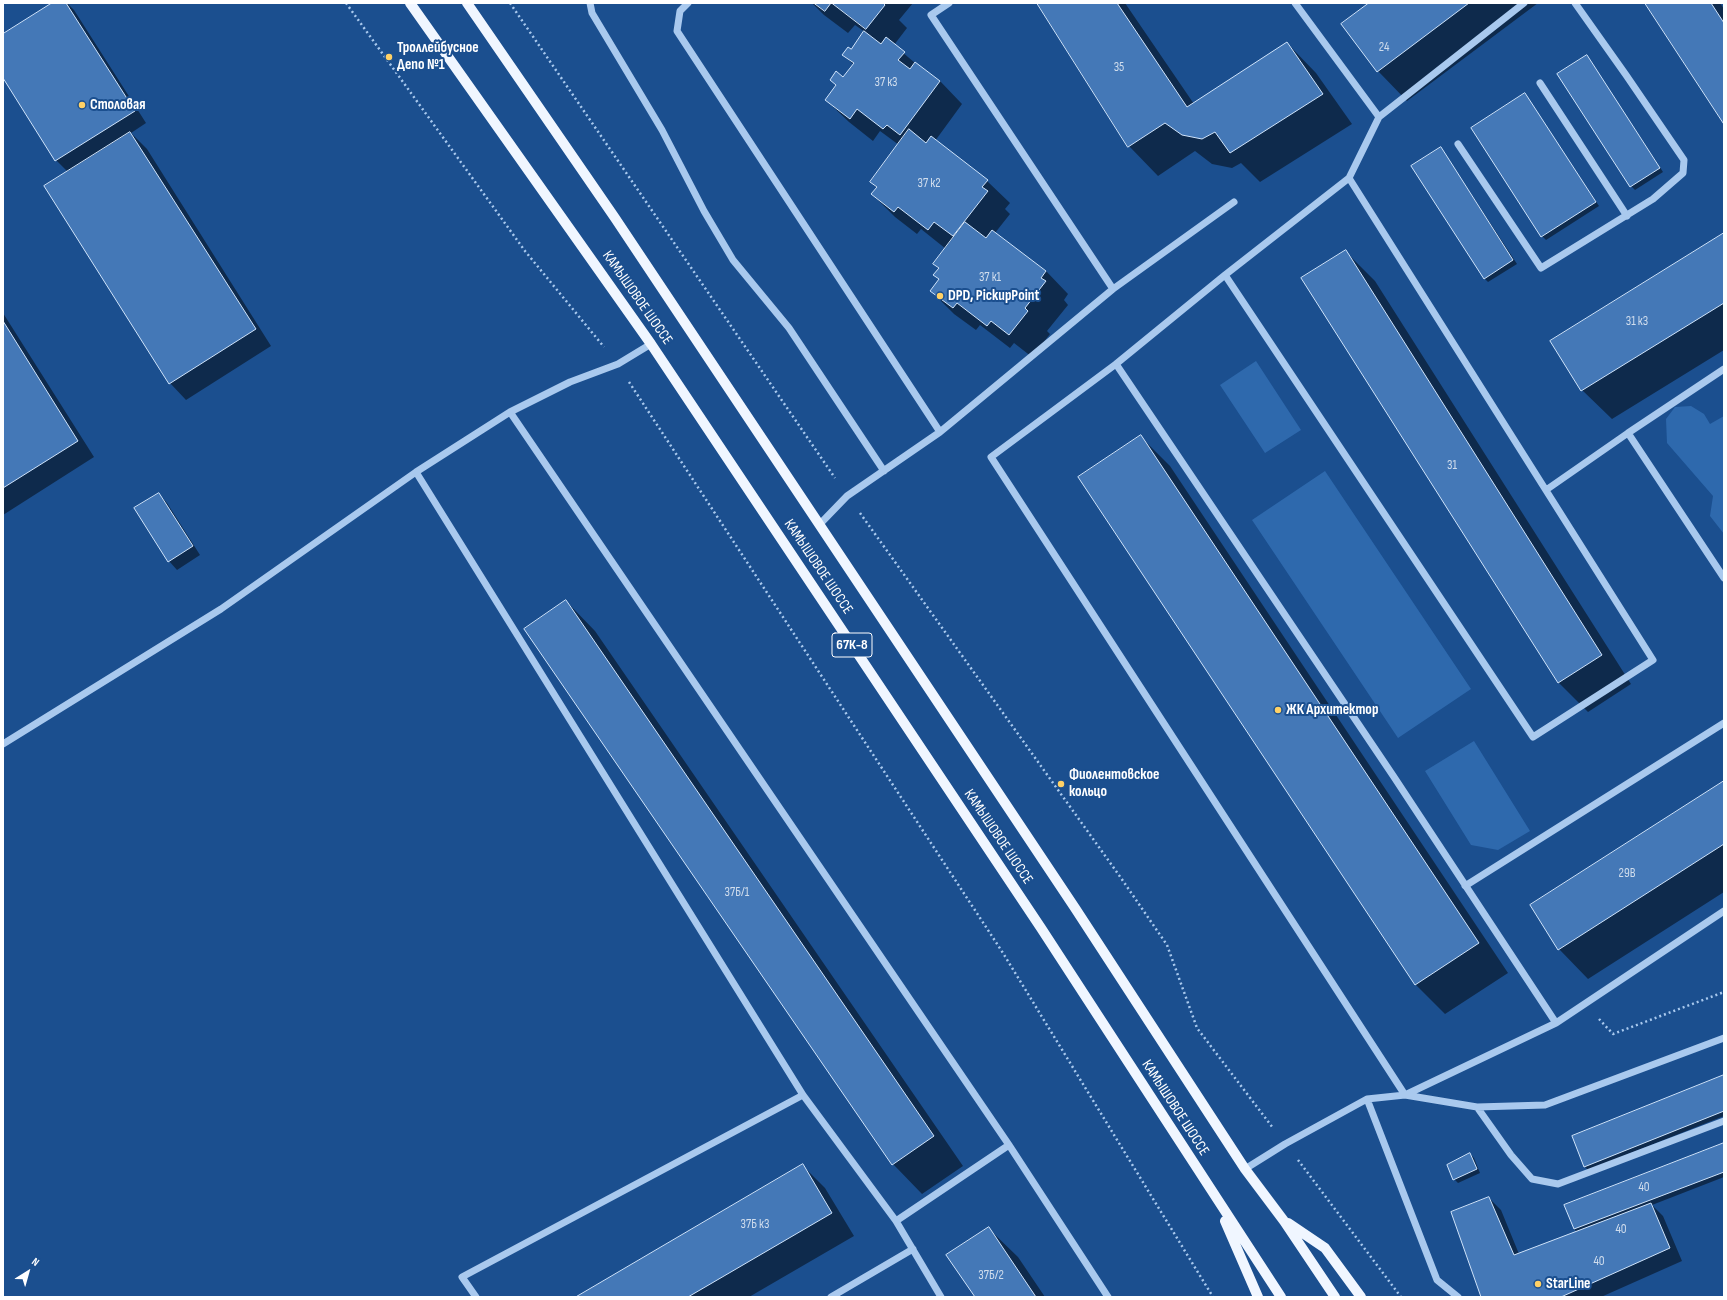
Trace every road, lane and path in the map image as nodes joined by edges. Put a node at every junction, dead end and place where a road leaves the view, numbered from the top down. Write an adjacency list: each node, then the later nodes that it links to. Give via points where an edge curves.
1 (346, 3): 20 (path, via 525,251)
2 (410, 3): 19 (main road, КАМЫШОВОЕ ШОССЕ / 67К-8)
3 (467, 3): 30 (main road, КАМЫШОВОЕ ШОССЕ / 67К-8)
4 (510, 3): 29 (path)
5 (590, 3): 26 (lane, via 592,13 662,130 733,260 789,328)
6 (688, 3): 24 (lane, via 680,11 677,32)
7 (949, 3): 18 (lane, via 931,15)
8 (1295, 3): 12 (lane)
9 (1524, 3): 12 (lane)
10 (1575, 3): 16 (lane, via 1684,160 1683,173 1654,199)
11 (1540, 83): 16 (lane)
12 (1379, 117): 14 (lane)
13 (1458, 144): 16 (lane, via 1542,268)
14 (1349, 178): 17 (lane); 28 (lane)
15 (1234, 202): 18 (lane)
16 (1627, 216)
17 (1225, 275): 21 (lane); 28 (lane, via 1532,736 1653,660)
18 (1113, 288): 24 (lane)
19 (651, 344): 20 (lane); 48 (main road, КАМЫШОВОЕ ШОССЕ / 67К-8, via 1041,928)
20 (618, 364): 23 (lane, via 570,382); 56 (path, via 1003,953)
21 (1116, 364): 34 (lane, via 1390,770); 41 (lane, via 991,457)
22 (1724, 369): 25 (lane)
23 (510, 412): 27 (lane); 46 (lane)
24 (940, 432): 26 (lane)
25 (1628, 433): 28 (lane); 31 (lane)
26 (884, 471): 29 (lane)
27 (416, 472): 33 (lane, via 221,609); 40 (lane)
28 (1546, 490)
29 (847, 496): 30 (lane); 45 (path, via 1122,878 1167,945 1198,1028)
30 (819, 524): 47 (main road, КАМЫШОВОЕ ШОССЕ / 67К-8)
31 (1724, 578)
32 (1724, 723): 34 (lane)
33 (3, 744)
34 (1465, 886): 38 (lane)
35 (1724, 912): 37 (lane)
36 (1724, 992): 37 (path, via 1613,1034)
37 (1585, 1004): 38 (lane)
38 (1556, 1023): 41 (lane)
39 (1724, 1038): 43 (lane, via 1545,1105)
40 (803, 1095): 49 (lane); 52 (lane, via 462,1277)
41 (1405, 1095): 42 (lane); 43 (lane)
42 (1367, 1099): 45 (lane); 62 (lane, via 1437,1280)
43 (1477, 1107): 44 (lane, via 1511,1155 1532,1179 1558,1184)
44 (1724, 1121)
45 (1285, 1144): 47 (lane); 61 (path)
46 (1009, 1145): 49 (lane); 55 (lane)
47 (1245, 1168): 50 (main road, КАМЫШОВОЕ ШОССЕ / 67К-8)
48 (1214, 1195): 57 (main road); 58 (main road, КАМЫШОВОЕ ШОССЕ / 67К-8)
49 (896, 1221): 51 (lane)
50 (1284, 1221): 59 (main road, КАМЫШОВОЕ ШОССЕ / 67К-8); 60 (main road, via 1325,1248)
51 (913, 1249): 53 (lane); 54 (lane)
52 (476, 1297)
53 (831, 1297)
54 (941, 1297)
55 (1108, 1297)
56 (1213, 1297)
57 (1258, 1297)
58 (1281, 1297)
59 (1334, 1297)
60 (1361, 1297)
61 (1401, 1297)
62 (1458, 1297)

